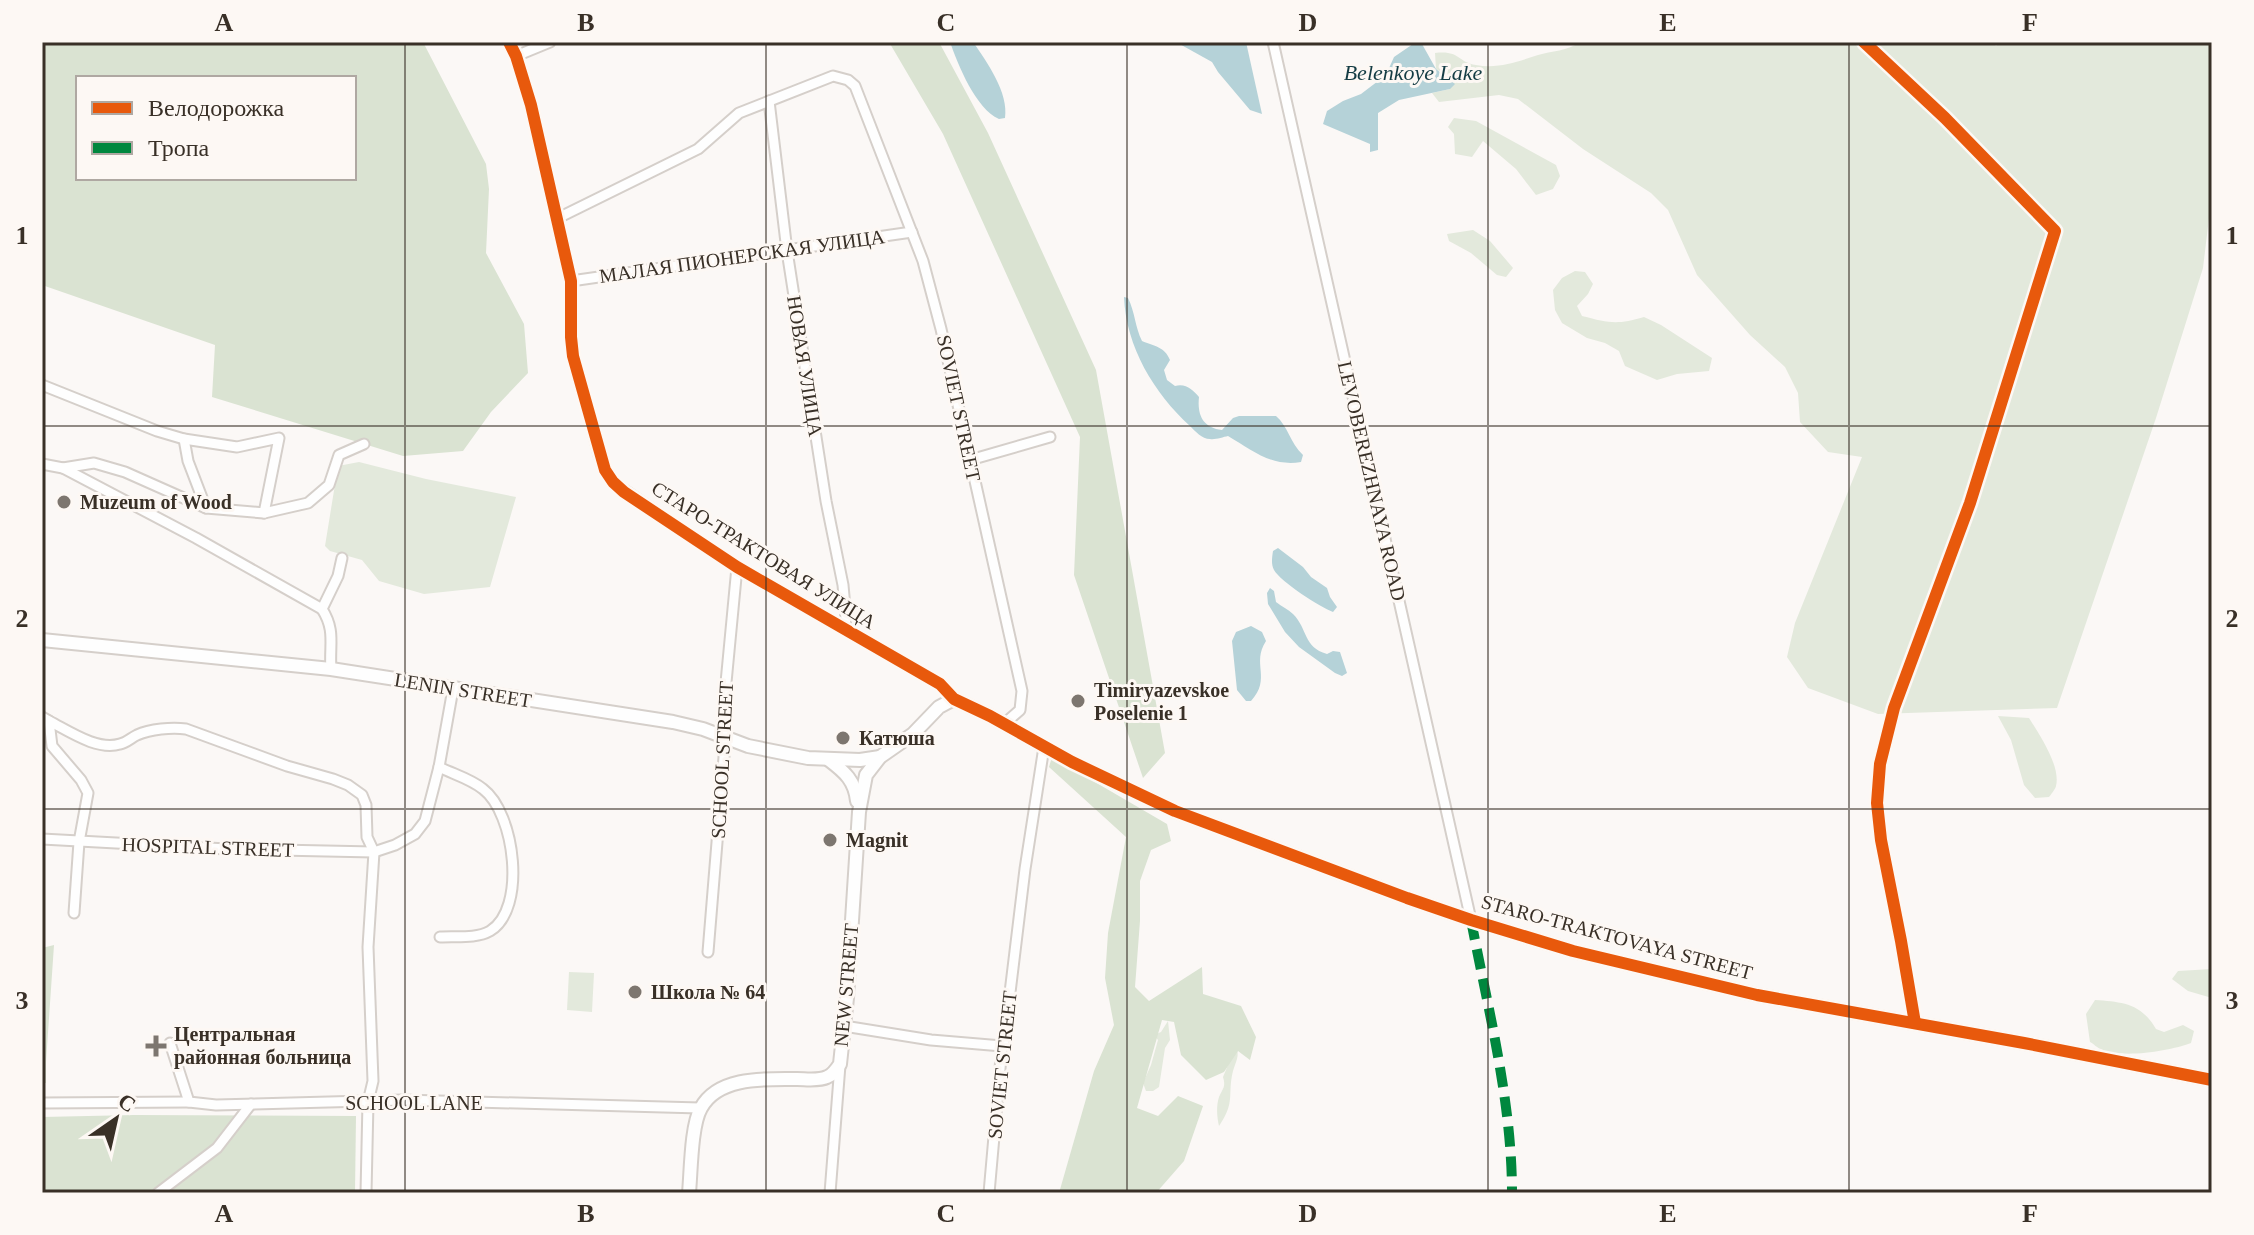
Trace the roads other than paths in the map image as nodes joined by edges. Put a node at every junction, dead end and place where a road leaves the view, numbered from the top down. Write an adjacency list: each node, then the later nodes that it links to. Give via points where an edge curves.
1 (509, 42): 5 (street, СТАРО-ТРАКТОВАЯ УЛИЦА)
2 (550, 42): 5 (street)
3 (1273, 42): 40 (street, LEVOBEREZHNAYA ROAD)
4 (1864, 42): 43 (street, via 2055,231 1970,503 1894,708 1880,764 1881,840)
5 (516, 56): 7 (street, СТАРО-ТРАКТОВАЯ УЛИЦА)
6 (769, 101): 7 (street, via 739,113 684,157); 8 (street, SOVIET STREET, via 833,76 848,80 859,93); 9 (street, НОВАЯ УЛИЦА)
7 (556, 219): 10 (street, СТАРО-ТРАКТОВАЯ УЛИЦА)
8 (912, 232): 9 (street, МАЛАЯ ПИОНЕРСКАЯ УЛИЦА); 15 (street, SOVIET STREET, via 941,329)
9 (787, 251): 10 (street, МАЛАЯ ПИОНЕРСКАЯ УЛИЦА); 23 (street, НОВАЯ УЛИЦА, via 843,585)
10 (571, 281): 21 (street, СТАРО-ТРАКТОВАЯ УЛИЦА, via 573,356 605,470 624,492)
11 (42, 385): 13 (street)
12 (1050, 437): 15 (street)
13 (184, 439): 18 (street); 19 (street, via 237,447 279,438)
14 (364, 444): 19 (street, via 339,455 329,485 308,503)
15 (970, 460): 29 (street, SOVIET STREET, via 1022,691 1020,710)
16 (42, 464): 17 (street)
17 (63, 468): 18 (street, via 94,463); 22 (street)
18 (206, 508): 19 (street)
19 (264, 513)
20 (342, 558): 22 (street)
21 (737, 567): 23 (street, СТАРО-ТРАКТОВАЯ УЛИЦА); 30 (street, SCHOOL STREET)
22 (322, 609): 25 (street, via 332,631)
23 (844, 629): 27 (street, СТАРО-ТРАКТОВАЯ УЛИЦА, via 940,684)
24 (42, 640): 25 (street, LENIN STREET)
25 (331, 669): 26 (street, LENIN STREET)
26 (453, 689): 30 (street, LENIN STREET, via 673,722); 34 (street)
27 (954, 699): 29 (street, STARO-TRAKTOVAYA STREET); 32 (street)
28 (46, 719): 37 (street, via 52,746 88,793); 38 (street, via 112,746 145,733 186,729 348,785 366,805 367,837)
29 (1004, 724): 31 (street, STARO-TRAKTOVAYA STREET)
30 (721, 735): 33 (street, LENIN STREET, via 748,746); 42 (street, SCHOOL STREET, via 724,757)
31 (1044, 747): 40 (street, STARO-TRAKTOVAYA STREET, via 1186,816); 46 (street, SOVIET STREET)
32 (880, 757): 33 (street, LENIN STREET); 35 (street, NEW STREET, via 866,775)
33 (829, 760): 35 (street, via 853,783)
34 (439, 767): 38 (street, via 421,829); 41 (street, via 484,789 494,801 512,849 514,877 506,909 493,930)
35 (859, 812): 44 (street, NEW STREET)
36 (42, 839): 37 (street, HOSPITAL STREET)
37 (79, 842): 38 (street, HOSPITAL STREET); 39 (street)
38 (374, 852): 50 (street, via 368,947 373,1081)
39 (74, 913)
40 (1471, 920): 43 (street, STARO-TRAKTOVAYA STREET, via 1573,951 1757,995)
41 (440, 937)
42 (708, 952)
43 (1915, 1023): 48 (street, STARO-TRAKTOVAYA STREET)
44 (844, 1026): 46 (street); 47 (street, NEW STREET)
45 (170, 1043): 49 (street)
46 (1002, 1046): 58 (street, SOVIET STREET)
47 (840, 1064): 53 (street, NEW STREET, via 824,1079 740,1081); 57 (street)
48 (2212, 1080)
49 (189, 1102): 51 (street, SCHOOL LANE); 52 (street, SCHOOL LANE)
50 (368, 1102): 52 (street, SCHOOL LANE); 53 (street, SCHOOL LANE); 55 (street)
51 (42, 1103)
52 (251, 1104): 54 (street, via 217,1148)
53 (700, 1108): 56 (street)
54 (158, 1193)
55 (366, 1193)
56 (689, 1193)
57 (830, 1193)
58 (989, 1193)

